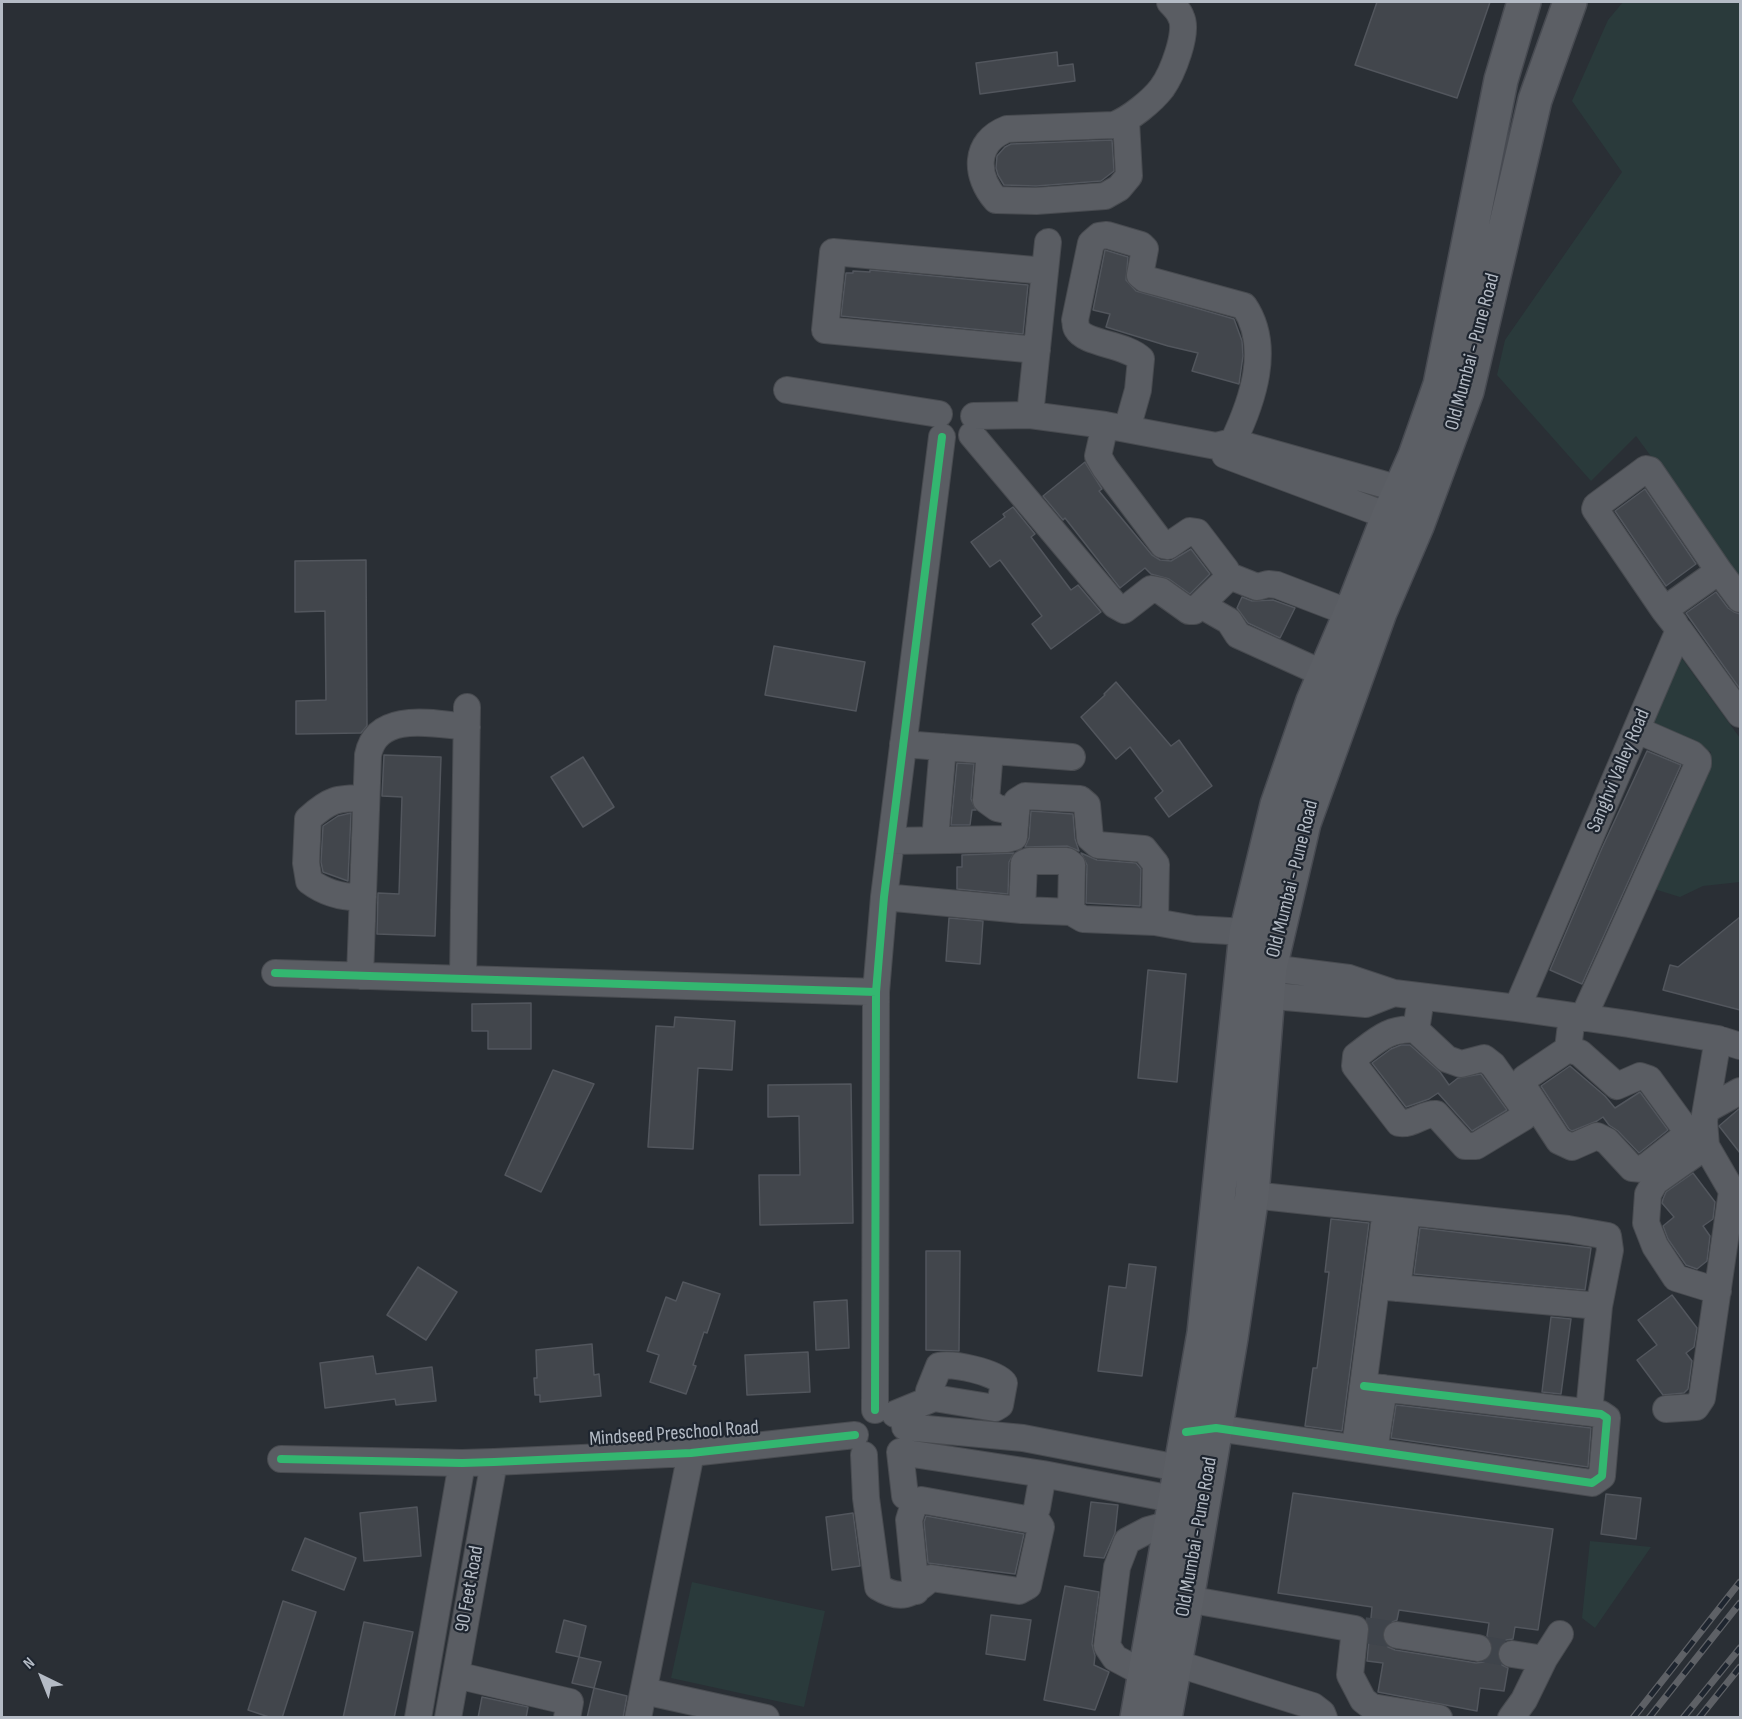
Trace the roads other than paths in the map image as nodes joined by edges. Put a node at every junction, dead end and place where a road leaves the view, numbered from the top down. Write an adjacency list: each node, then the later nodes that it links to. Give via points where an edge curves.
1 (1170, 2): 4 (street, via 1182,18 1180,51 1162,87)
2 (1524, 2): 14 (main road, Old Mumbai - Pune Road, via 1502,80 1440,385 1415,456)
3 (1570, 2): 14 (main road, Old Mumbai - Pune Road, via 1535,100 1467,391)
4 (1126, 121): 4 (street, via 1114,125 1007,129 997,133 982,150 980,164 987,189 996,200 1105,195 1119,188 1129,176)
5 (1047, 242): 6 (street)
6 (1045, 271): 7 (street); 7 (street, via 833,252 825,330)
7 (1037, 350): 9 (street)
8 (788, 390): 11 (street)
9 (1030, 416): 10 (street); 12 (street)
10 (973, 425): 11 (street, via 967,440 954,443); 11 (street, via 966,407 960,404 948,406); 18 (street, via 1115,605 1124,610 1151,589 1161,591 1189,611)
11 (941, 426): 24 (street)
12 (1116, 427): 13 (street); 13 (street, via 1138,390 1141,359 1134,352 1085,337 1075,320 1091,243 1098,236 1107,235 1145,249 1140,270 1145,279 1244,306 1251,316 1257,332 1255,380 1243,420); 16 (street, via 1098,456 1105,468 1163,545 1168,546 1190,531 1197,532)
13 (1225, 444): 14 (street, via 1225,455)
14 (1408, 508): 19 (main road, Old Mumbai - Pune Road); 38 (main road, Old Mumbai - Pune Road, via 1380,612 1304,823)
15 (1719, 571): 17 (street); 20 (street); 20 (street, via 1650,470 1643,471 1596,506)
16 (1227, 575): 18 (street); 19 (street, via 1257,587 1277,585)
17 (1740, 599)
18 (1201, 605): 21 (street, via 1229,621 1238,635)
19 (1350, 613): 21 (main road, Old Mumbai - Pune Road)
20 (1672, 620): 22 (street); 23 (street, Sanghvi Valley Road)
21 (1324, 674): 37 (main road, Old Mumbai - Pune Road, via 1277,805)
22 (1740, 714)
23 (1637, 730): 45 (street, Sanghvi Valley Road); 46 (street, via 1692,754 1698,764)
24 (903, 744): 25 (street); 31 (street)
25 (943, 747): 26 (street); 30 (street)
26 (990, 751): 27 (street); 29 (street, via 986,801)
27 (1072, 757)
28 (366, 798): 32 (street); 32 (street, via 340,798 308,819 306,863 309,881 315,886 344,898); 41 (street, via 370,745 380,734 398,724 467,717)
29 (1016, 812): 30 (street, via 1014,837); 36 (street, via 1017,801 1025,796 1080,799 1087,805 1090,838 1098,845 1144,849 1156,864)
30 (935, 840): 31 (street)
31 (891, 841): 33 (street)
32 (363, 897): 40 (street)
33 (884, 897): 34 (street); 43 (street)
34 (1022, 910): 35 (street); 35 (street, via 1024,863 1067,861 1072,865)
35 (1071, 912): 36 (street, via 1083,918)
36 (1155, 922): 37 (street)
37 (1246, 933): 38 (street); 42 (main road, Old Mumbai - Pune Road)
38 (1278, 934): 42 (main road, Old Mumbai - Pune Road)
39 (275, 973): 40 (street)
40 (360, 976): 41 (street)
41 (463, 979): 43 (street)
42 (1255, 980): 44 (street, via 1349,978); 54 (main road, Old Mumbai - Pune Road); 64 (main road, Old Mumbai - Pune Road, via 1204,1333)
43 (876, 992): 63 (street)
44 (1421, 998): 45 (street); 47 (street)
45 (1517, 1008): 46 (street)
46 (1578, 1017): 48 (street); 49 (street)
47 (1416, 1030): 47 (street, via 1447,1059 1461,1064 1484,1058 1493,1065 1525,1110 1524,1117 1476,1146 1465,1146 1436,1114 1399,1124 1355,1066 1356,1056 1390,1032)
48 (1729, 1043): 51 (street)
49 (1568, 1049): 49 (street, via 1580,1053 1617,1086 1640,1076 1649,1079 1684,1127 1685,1136 1643,1169 1632,1168 1607,1141 1597,1136 1572,1147 1559,1141 1525,1089 1526,1078)
50 (1740, 1091): 51 (street)
51 (1706, 1110): 52 (street)
52 (1706, 1146): 53 (street); 57 (street, via 1655,1182 1648,1194 1646,1223 1655,1246 1676,1278)
53 (1736, 1189): 57 (street)
54 (1252, 1195): 55 (street); 64 (main road, Old Mumbai - Pune Road, via 1231,1338)
55 (1397, 1211): 56 (street); 58 (street, via 1608,1236 1610,1250)
56 (1386, 1287): 58 (street); 59 (street)
57 (1718, 1291): 61 (street, via 1702,1398 1696,1407)
58 (1599, 1306): 62 (street)
59 (1374, 1387): 62 (street); 66 (street)
60 (934, 1398): 63 (street)
61 (1666, 1410)
62 (1589, 1412): 66 (street, via 1607,1418 1602,1476 1592,1483)
63 (892, 1417): 65 (street, via 868,1412 855,1431); 68 (street, via 907,1438); 73 (street, via 1023,1438)
64 (1201, 1430): 66 (street); 73 (main road, Old Mumbai - Pune Road)
65 (859, 1445): 67 (street, Mindseed Preschool Road); 68 (street, via 871,1460 884,1462); 76 (street, via 878,1587 892,1595)
66 (1365, 1449)
67 (691, 1452): 70 (street, Mindseed Preschool Road); 88 (street)
68 (900, 1452): 72 (street); 74 (street)
69 (281, 1459): 71 (street)
70 (494, 1462): 71 (street, Mindseed Preschool Road); 79 (street, 90 Feet Road)
71 (462, 1463): 78 (street, 90 Feet Road)
72 (1048, 1475): 73 (street); 75 (street)
73 (1187, 1494): 77 (main road, Old Mumbai - Pune Road); 86 (main road, Old Mumbai - Pune Road); 86 (street, via 1148,1530 1127,1541 1117,1567 1107,1646 1114,1658)
74 (904, 1496)
75 (1042, 1509)
76 (916, 1591): 76 (street, via 931,1578 1019,1591 1028,1586 1041,1527 1037,1521 921,1500 914,1504 909,1520)
77 (1187, 1599): 85 (main road, Old Mumbai - Pune Road); 97 (street, via 1360,1630 1350,1675 1363,1700 1372,1707)
78 (435, 1620): 79 (street); 89 (street, 90 Feet Road)
79 (464, 1625): 87 (street, 90 Feet Road)
80 (1560, 1634): 84 (street)
81 (1398, 1635): 82 (street)
82 (1478, 1648)
83 (1512, 1654): 84 (street)
84 (1544, 1659): 98 (street)
85 (1175, 1663): 95 (main road, Old Mumbai - Pune Road); 96 (street, via 1313,1706)
86 (1145, 1674): 94 (main road, Old Mumbai - Pune Road)
87 (456, 1675): 90 (street, 90 Feet Road); 91 (street, via 570,1702)
88 (644, 1691): 92 (street); 93 (street)
89 (418, 1718)
90 (448, 1718)
91 (567, 1718)
92 (638, 1718)
93 (766, 1718)
94 (1137, 1718)
95 (1164, 1718)
96 (1324, 1718)
97 (1439, 1718)
98 (1511, 1718)

